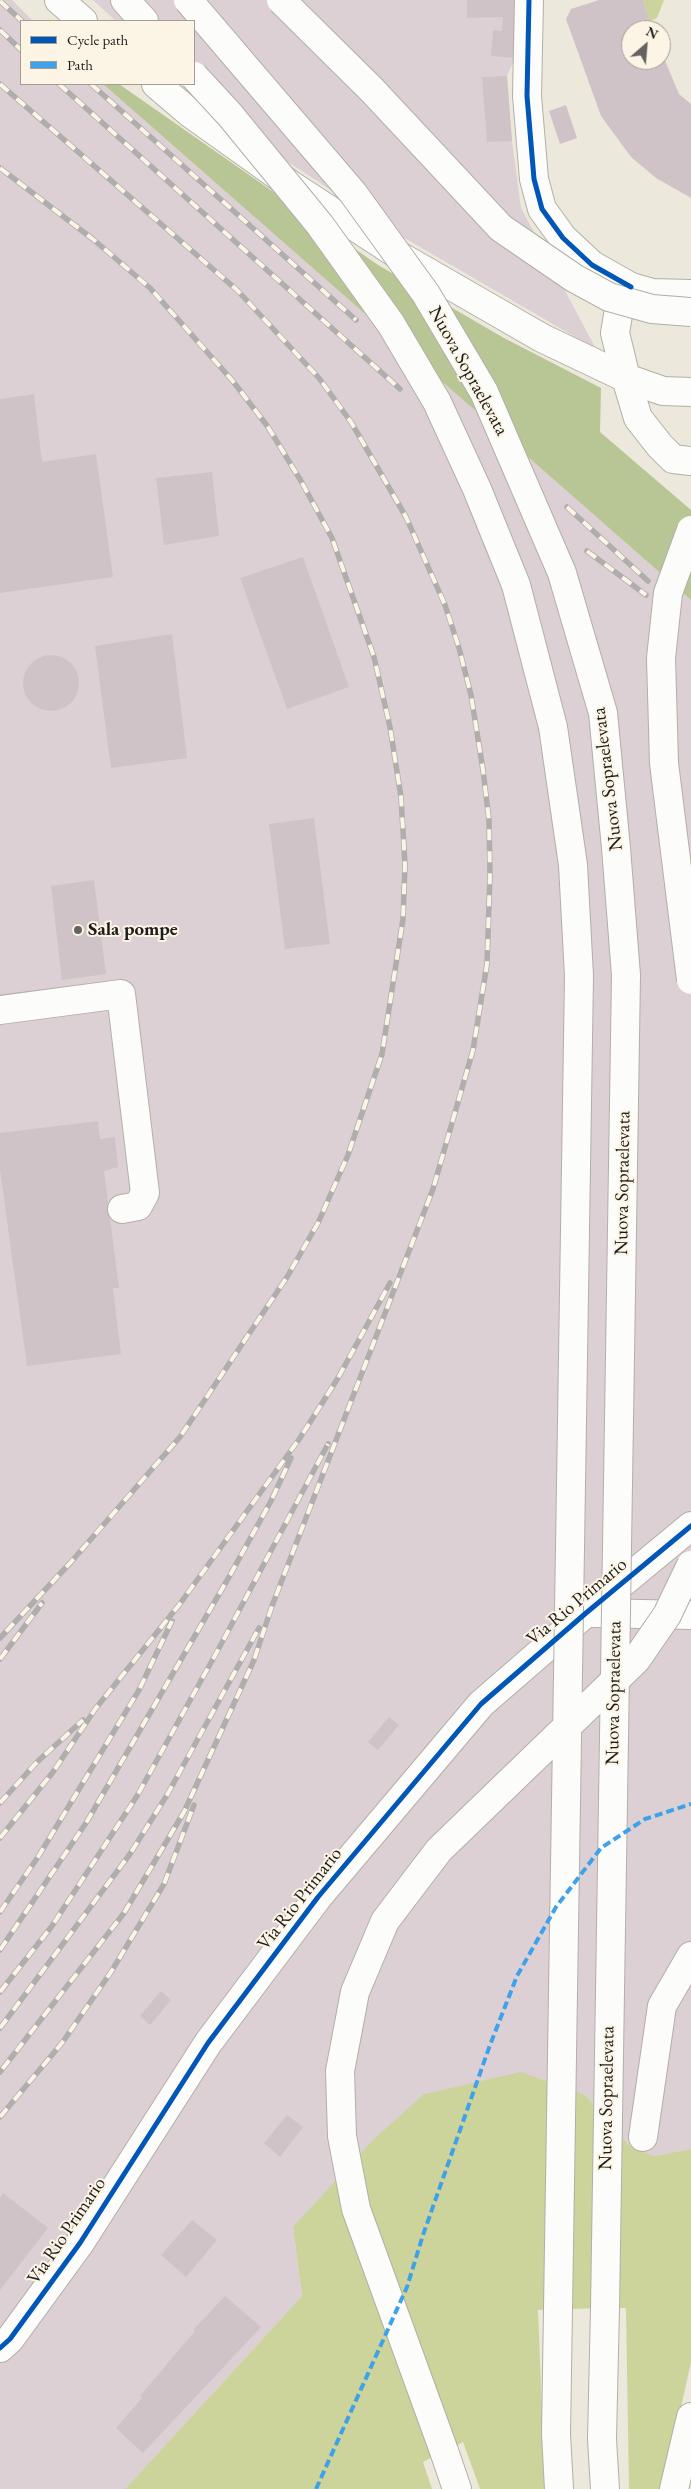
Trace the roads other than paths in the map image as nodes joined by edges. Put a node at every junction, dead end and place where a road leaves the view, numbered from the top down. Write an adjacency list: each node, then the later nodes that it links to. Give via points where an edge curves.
1 (59, 0): 6 (main road)
2 (125, 0): 7 (main road)
3 (188, 0): 30 (main road, Nuova Sopraelevata, bridge, via 353,193 426,294 484,392 562,573 602,713 626,975 602,2438)
4 (281, 0): 12 (main road, bridge, via 372,90 501,228 574,278 609,297 652,309)
5 (529, 0): 10 (main road, via 527,96 534,179 542,208 563,238 592,265)
6 (82, 20)
7 (143, 20)
8 (195, 77): 29 (main road, bridge, via 320,225 391,324 437,402 516,585 553,727 573,865 579,976 556,2434)
9 (157, 85): 13 (main road, via 190,113 290,185 403,258 542,338)
10 (631, 287): 11 (main road, via 652,293); 13 (main road, via 619,309 615,333)
11 (691, 294)
12 (691, 312)
13 (626, 378): 14 (main road, via 663,390); 15 (main road, via 638,418 673,459)
14 (691, 392)
15 (691, 461)
16 (691, 530): 17 (main road, bridge, via 668,592 661,658 664,763)
17 (691, 980)
18 (0, 1010): 19 (main road, via 121,994 145,1193 138,1206)
19 (122, 1209)
20 (691, 1526): 22 (main road, Via Rio Primario)
21 (691, 1565): 28 (main road, bridge, via 667,1615 636,1660 439,1850 385,1920 354,1992 340,2071 342,2136 356,2209)
22 (586, 1613): 23 (main road); 26 (main road, Via Rio Primario, via 480,1704 318,1897 208,2043 80,2243)
23 (691, 1615)
24 (691, 1956): 25 (main road, via 662,2006)
25 (643, 2137)
26 (0, 2348)
27 (691, 2417): 31 (main road)
28 (457, 2489)
29 (559, 2489)
30 (605, 2489)
31 (674, 2489)

